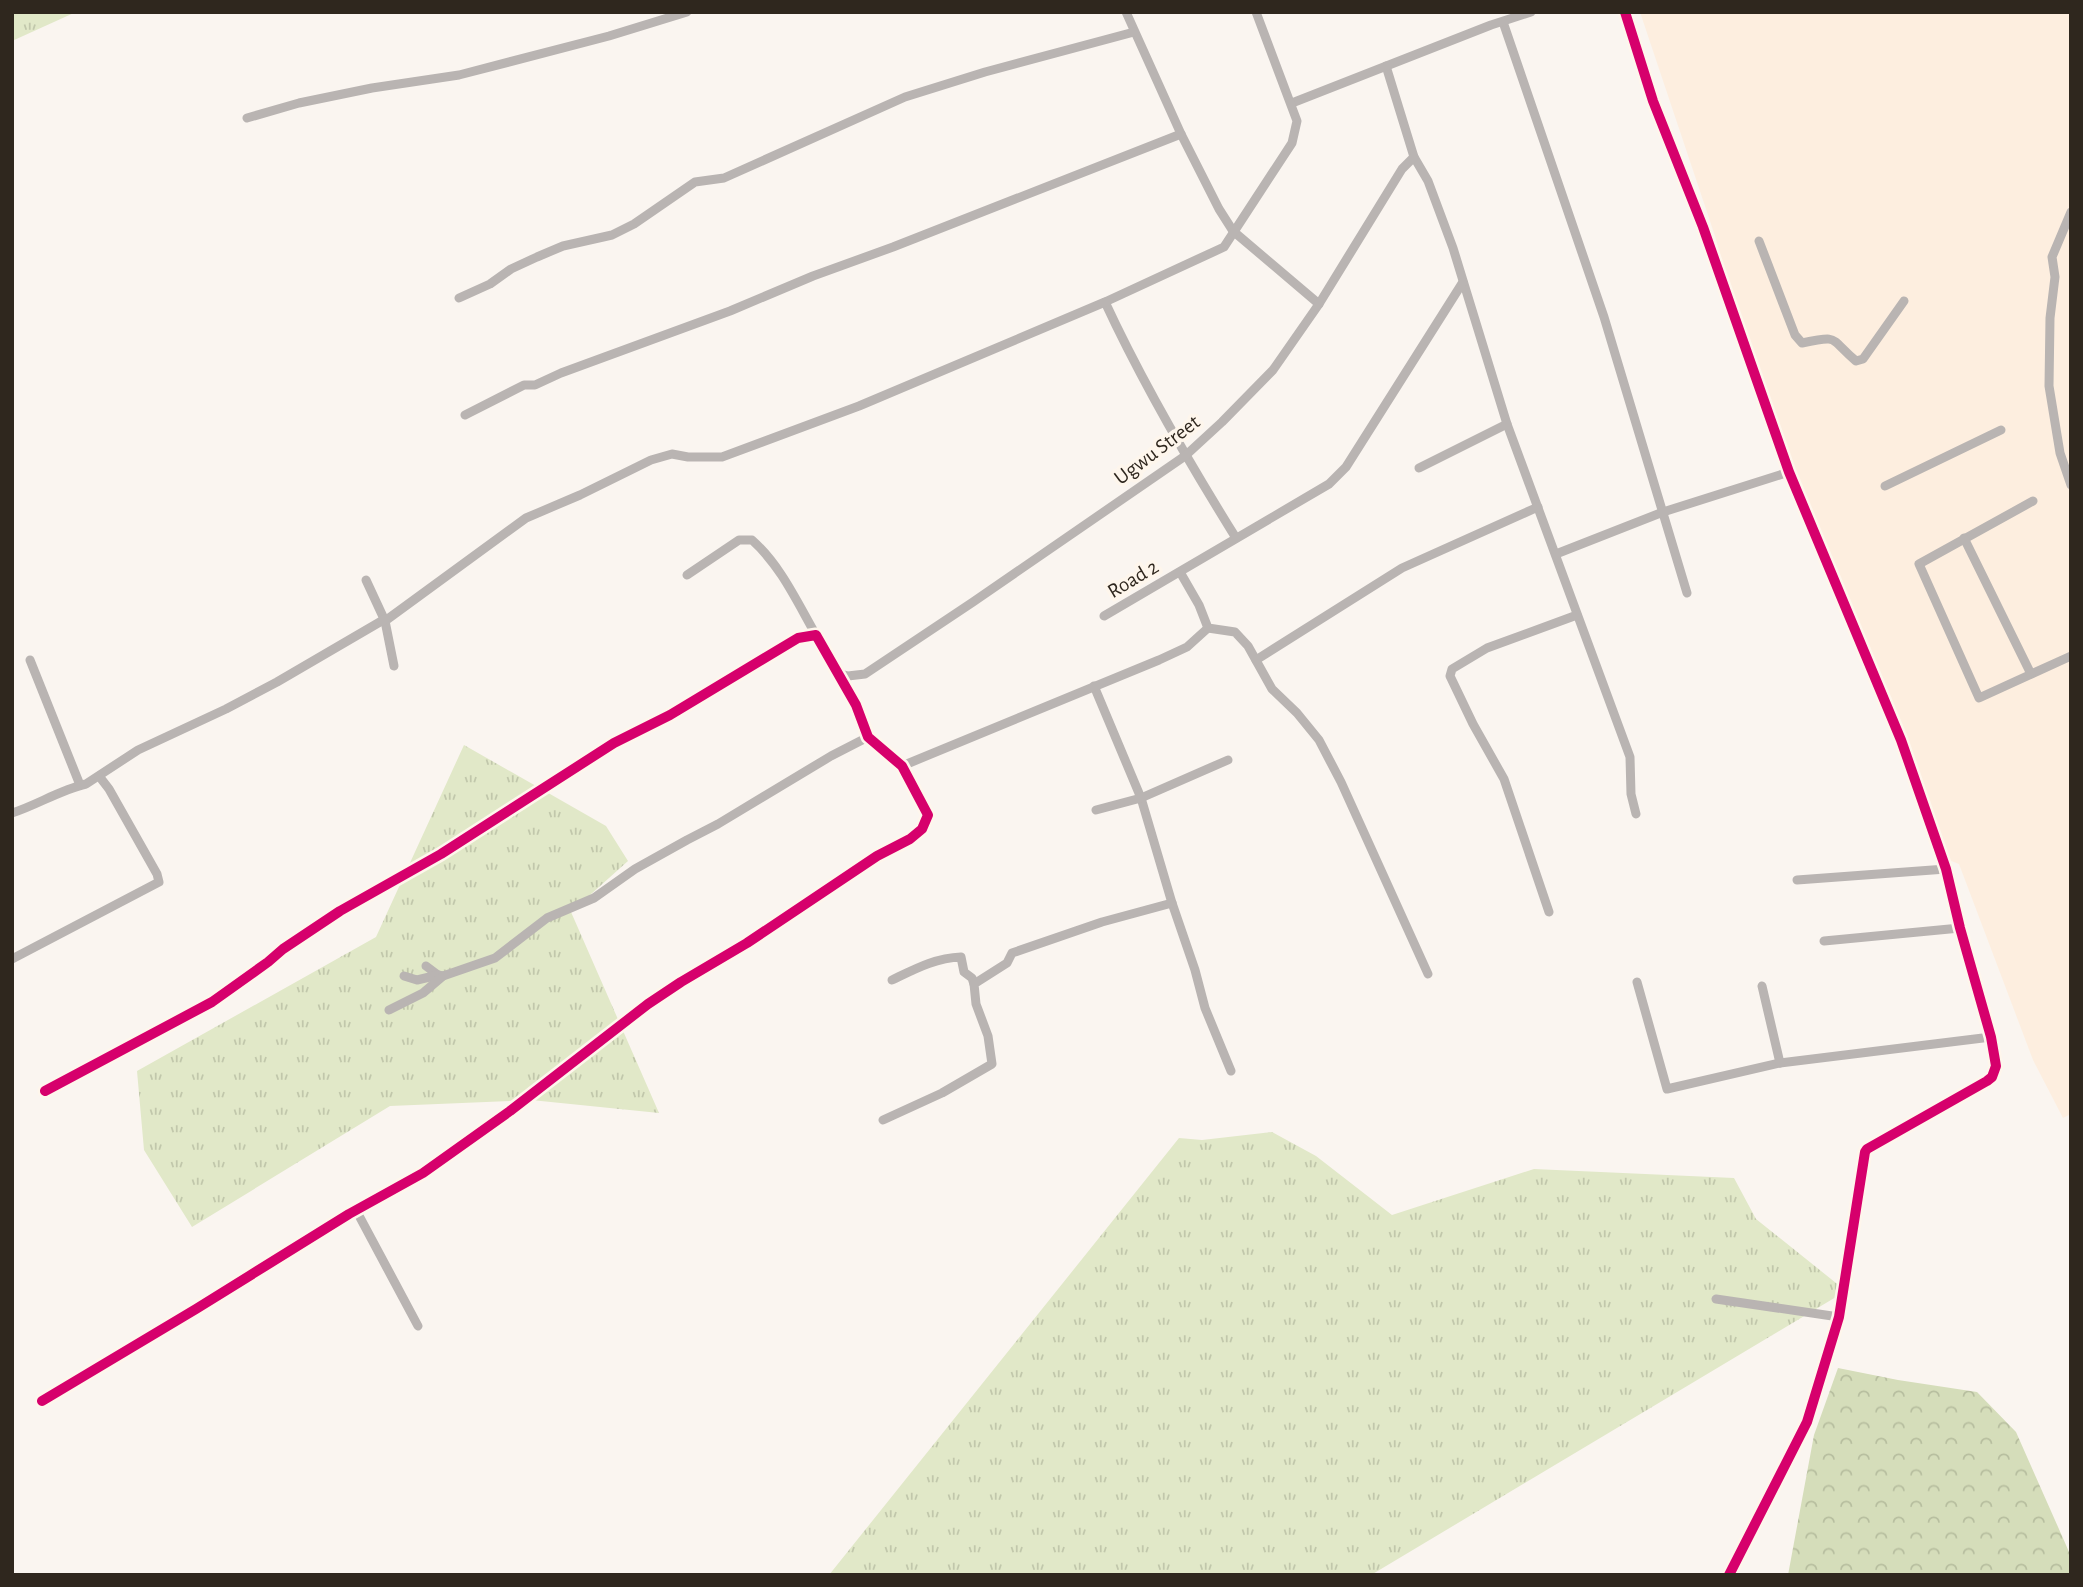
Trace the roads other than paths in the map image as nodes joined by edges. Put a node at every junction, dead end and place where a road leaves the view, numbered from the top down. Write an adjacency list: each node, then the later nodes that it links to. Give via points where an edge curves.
1 (687, 12): 10 (street, via 458,75 347,93)
2 (1126, 12): 7 (street)
3 (1256, 12): 9 (street)
4 (1531, 12): 6 (street)
5 (1625, 12): 26 (street, via 1653,101)
6 (1503, 22): 8 (street); 31 (street, via 1604,317)
7 (1134, 32): 11 (street); 17 (street, via 905,97 724,178 695,182 612,235 554,250)
8 (1386, 66): 9 (street); 12 (street)
9 (1292, 103): 14 (street, via 1297,121 1292,143)
10 (247, 118)
11 (1181, 134): 14 (street); 21 (street, via 730,311 535,385 524,385)
12 (1414, 157): 16 (street, via 1428,181); 20 (street, Ugwu Street, via 1402,169)
13 (2071, 212): 27 (street, via 2052,257 2049,386 2060,453)
14 (1233, 231): 19 (street, via 1224,247); 20 (street)
15 (1759, 242): 18 (street, via 1802,343 1828,337 1856,361 1863,359)
16 (1463, 282): 22 (street); 32 (street, Road 2, via 1338,477)
17 (459, 298)
18 (1904, 301)
19 (1105, 302): 24 (street); 41 (street, via 859,406 722,457 672,454 651,460 526,519)
20 (1319, 304): 24 (street, Ugwu Street, via 1273,370)
21 (465, 415)
22 (1507, 424): 25 (street); 30 (street)
23 (2001, 430): 28 (street)
24 (1185, 456): 32 (street); 48 (street, Ugwu Street, via 865,674)
25 (1419, 468)
26 (1789, 472): 31 (street); 60 (street, via 1896,727)
27 (2071, 485)
28 (1885, 486)
29 (2033, 501): 33 (street)
30 (1538, 507): 34 (street); 46 (street, via 1402,568)
31 (1663, 512): 34 (street); 38 (street)
32 (1236, 538): 35 (street, Road 2)
33 (1964, 538): 49 (street); 49 (street, via 1919,564 1979,698)
34 (1556, 554): 39 (street)
35 (1180, 572): 40 (street, Road 2); 42 (street)
36 (687, 575): 43 (street, via 739,540 752,540 784,578)
37 (366, 580): 41 (street)
38 (1687, 593)
39 (1577, 615): 59 (street, via 1630,757); 63 (street, via 1487,648 1452,669 1450,676 1504,779)
40 (1104, 616)
41 (385, 620): 47 (street); 54 (street, via 267,688 138,750)
42 (1209, 628): 46 (street, via 1235,632); 50 (street, via 1187,647)
43 (816, 635): 48 (street); 79 (street, via 798,638 614,743 441,854 340,911 212,1002)
44 (2071, 656): 49 (street)
45 (30, 660): 55 (street)
46 (1256, 660): 68 (street, via 1272,690 1319,740)
47 (394, 666)
48 (837, 673): 51 (street)
49 (2031, 674)
50 (1094, 686): 53 (street); 56 (street)
51 (868, 737): 53 (street); 69 (street, via 635,869 594,898 547,918 495,958)
52 (1228, 760): 56 (street)
53 (902, 766): 81 (street, via 928,815 922,829 910,839 648,1004 434,1166)
54 (99, 776): 55 (street); 66 (street, via 159,882)
55 (80, 785): 58 (street)
56 (1141, 798): 57 (street); 62 (street)
57 (1096, 810)
58 (12, 813)
59 (1636, 814)
60 (1946, 869): 61 (street); 64 (street)
61 (1797, 880)
62 (1172, 903): 73 (street, via 1012,953 1007,963); 78 (street, via 1205,1008)
63 (1549, 912)
64 (1960, 928): 65 (street); 76 (street)
65 (1824, 941)
66 (12, 959)
67 (426, 966): 69 (street)
68 (1428, 974)
69 (441, 975): 70 (street, via 417,980); 75 (street, via 423,993)
70 (404, 976)
71 (892, 980): 73 (street, via 933,961 961,957 964,972)
72 (1637, 982): 77 (street, via 1667,1089)
73 (974, 984): 80 (street, via 992,1064)
74 (1762, 986): 77 (street)
75 (390, 1010)
76 (1991, 1037): 77 (street); 83 (street, via 1996,1066 1992,1077 1865,1152)
77 (1780, 1063)
78 (1231, 1071)
79 (45, 1091)
80 (883, 1120)
81 (356, 1210): 84 (street); 85 (street)
82 (1716, 1299): 83 (street)
83 (1839, 1317): 86 (street, via 1807,1422)
84 (418, 1326)
85 (42, 1401)
86 (1729, 1575)

